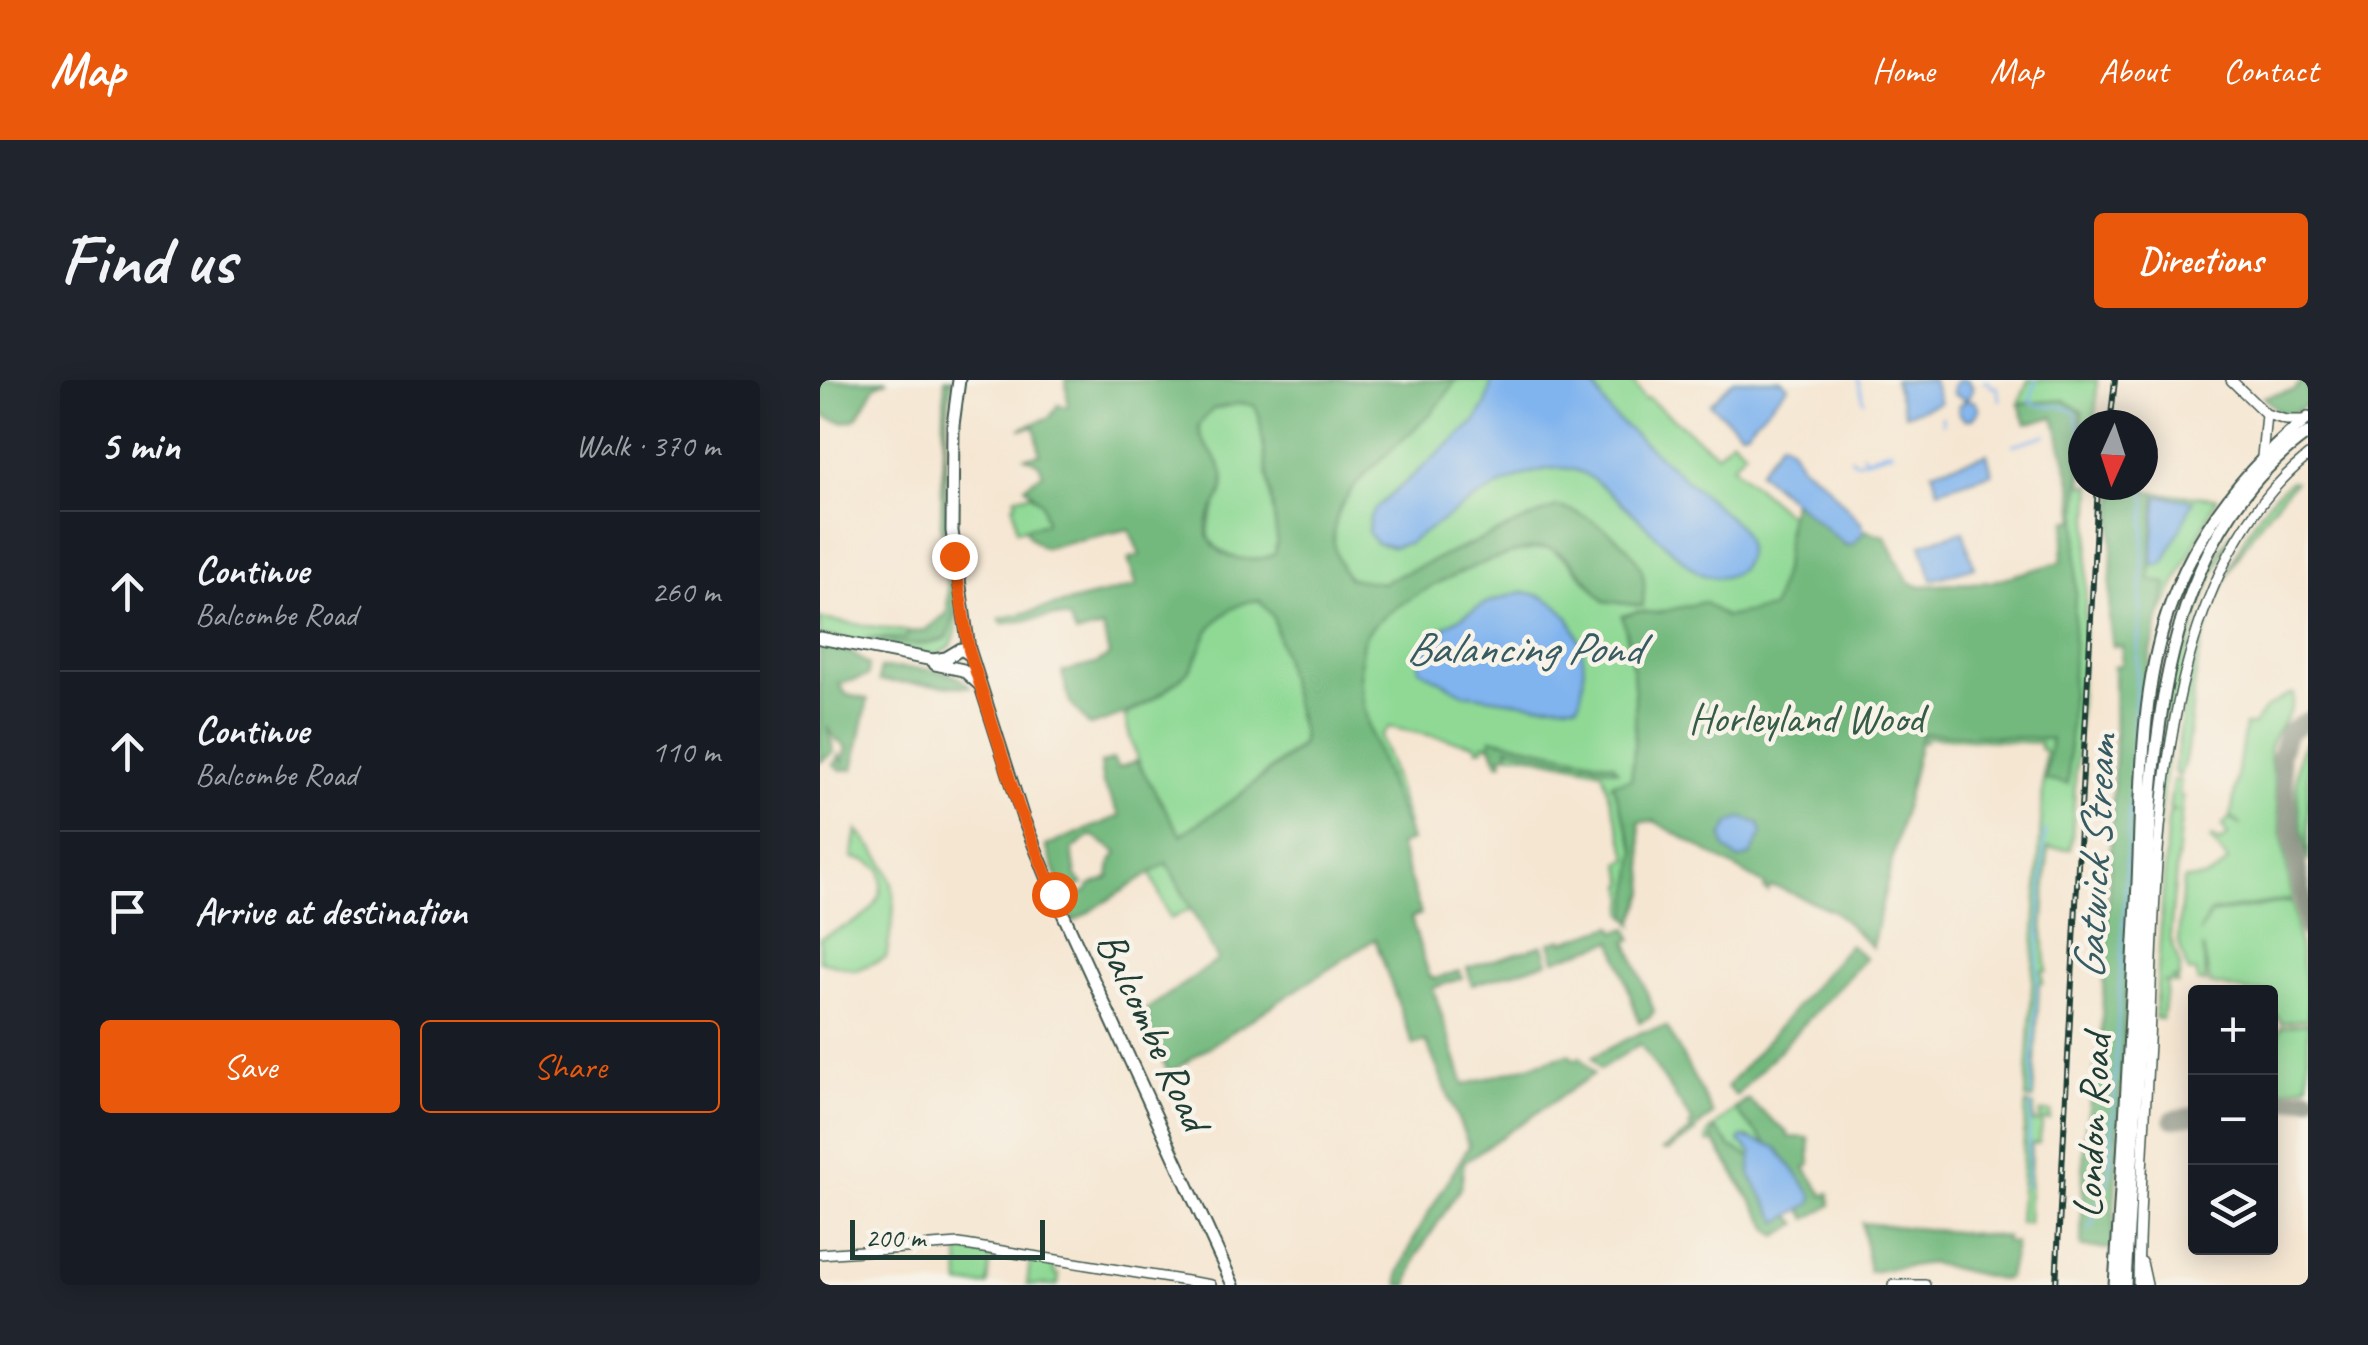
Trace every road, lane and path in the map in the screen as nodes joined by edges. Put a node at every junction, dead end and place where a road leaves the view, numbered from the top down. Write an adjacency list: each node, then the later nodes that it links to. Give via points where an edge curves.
1 (959, 380): 7 (main road, Balcombe Road, via 952,517)
2 (2231, 380): 3 (street)
3 (2266, 414): 4 (street); 6 (street)
4 (2307, 424): 6 (main road, London Road); 21 (main road, London Road, via 2212,547 2171,659 2154,780)
5 (2308, 456): 14 (street, via 2237,541 2208,598 2186,666 2161,842)
6 (2262, 457): 20 (main road, London Road, via 2227,498 2186,566 2153,679)
7 (964, 610): 9 (main road, Balcombe Road); 10 (main road, Balcombe Road)
8 (820, 638): 11 (main road)
9 (954, 653): 10 (main road, via 962,649); 11 (main road, via 941,660); 12 (main road, via 952,663)
10 (972, 656): 12 (main road); 13 (main road, Balcombe Road)
11 (917, 658): 12 (main road)
12 (960, 669): 13 (main road)
13 (982, 688): 18 (main road, Balcombe Road, via 1054,894)
14 (2138, 1250): 22 (street); 23 (street)
15 (820, 1254): 17 (street, via 958,1244)
16 (1897, 1284): 19 (street)
17 (1211, 1285)
18 (1232, 1285)
19 (1925, 1285)
20 (2115, 1285)
21 (2125, 1285)
22 (2138, 1285)
23 (2146, 1285)

